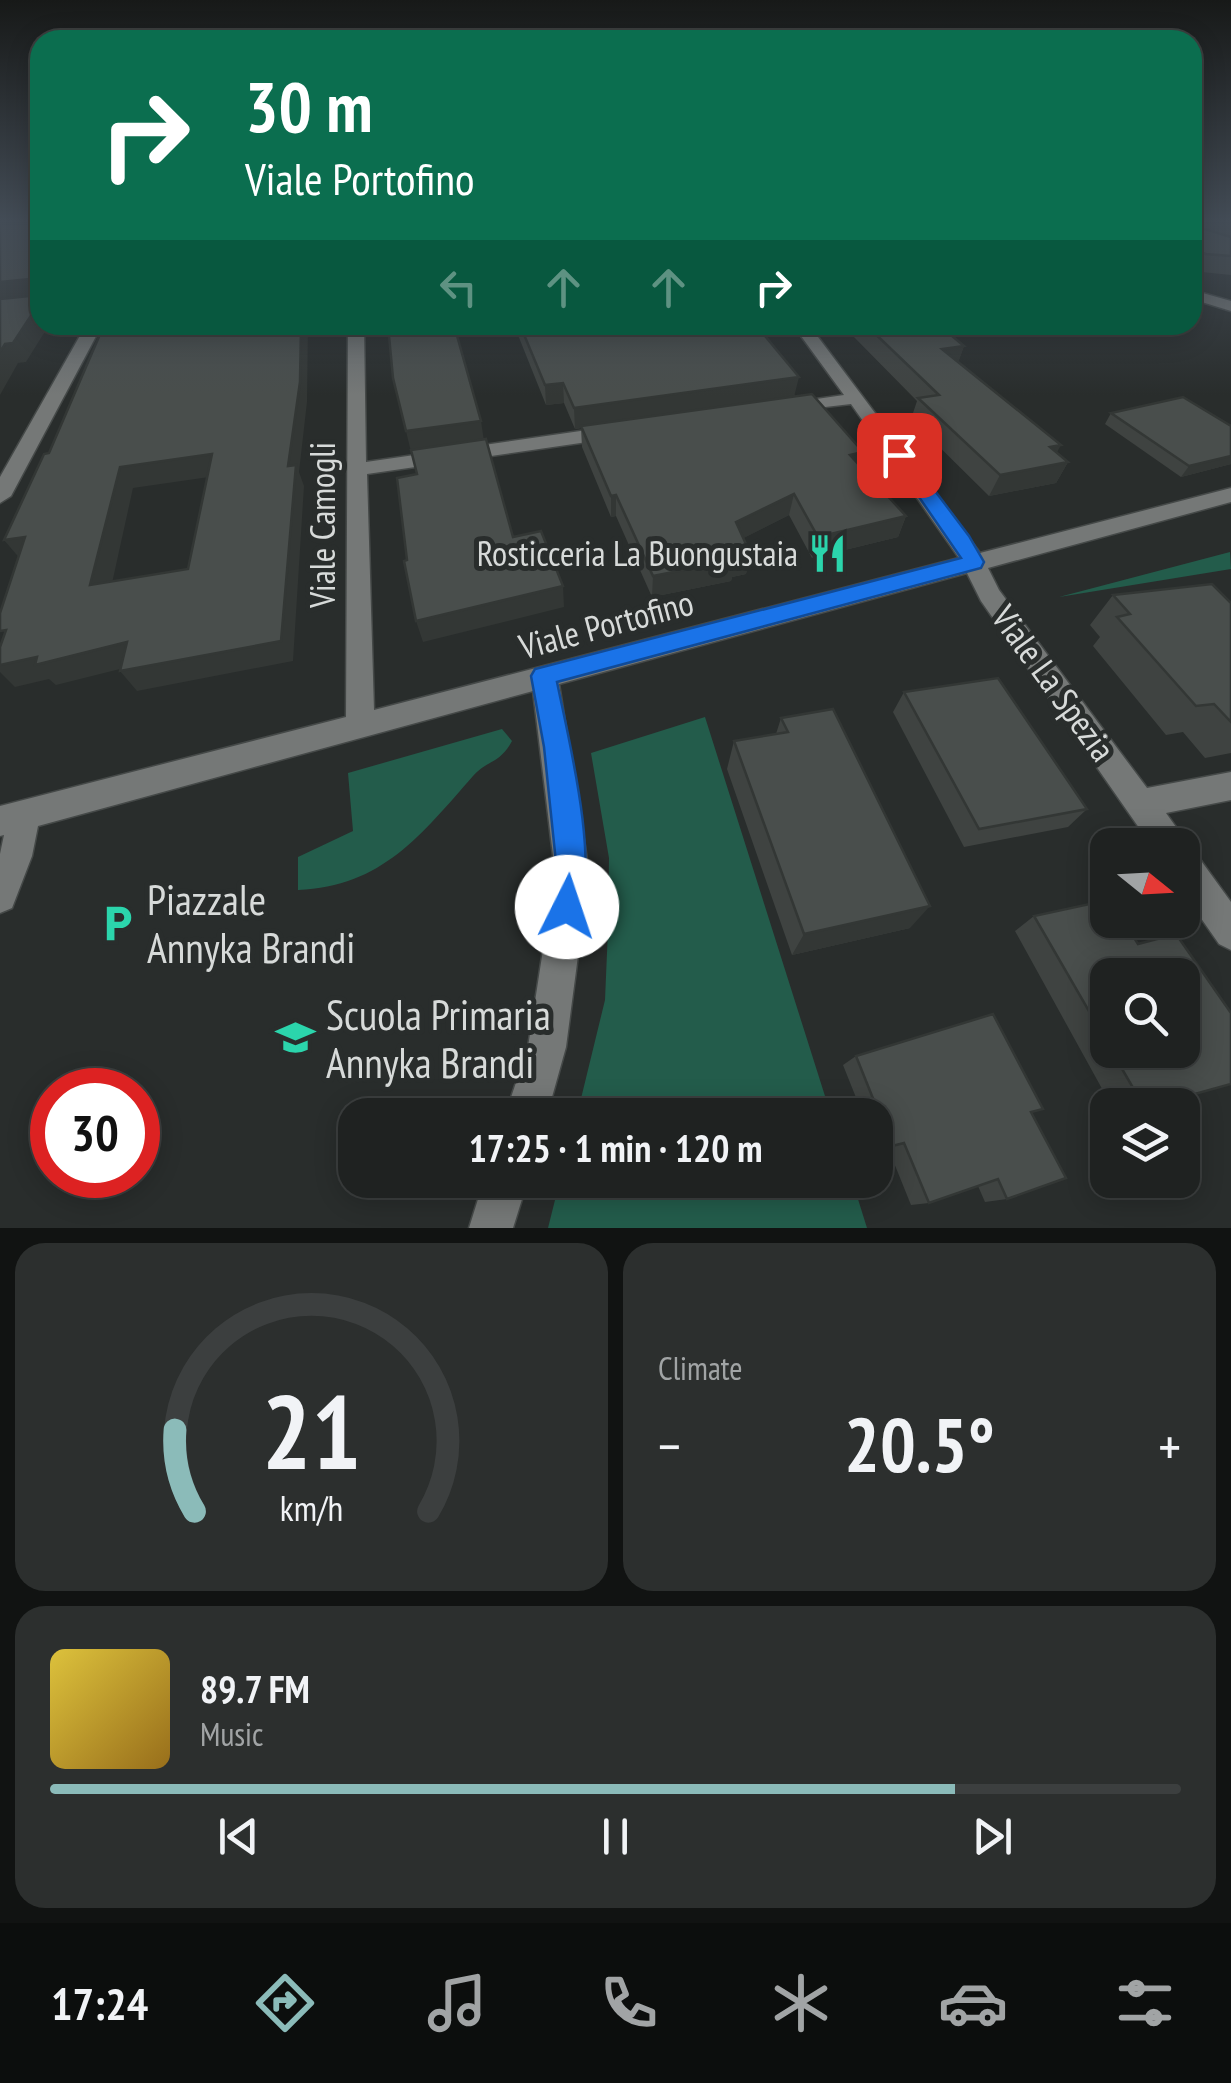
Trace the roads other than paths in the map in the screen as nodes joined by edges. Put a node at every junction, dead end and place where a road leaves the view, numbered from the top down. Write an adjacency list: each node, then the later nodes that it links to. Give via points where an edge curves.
1 (1202, 297): 2 (street)
2 (1231, 306)
3 (89, 335): 12 (street)
4 (356, 335): 9 (street, Viale Camogli)
5 (809, 335): 6 (street, Viale La Spezia)
6 (857, 398): 7 (street); 14 (street, Viale La Spezia)
7 (761, 412)
8 (627, 431): 9 (street)
9 (358, 469): 16 (street, Viale Camogli)
10 (1147, 492): 13 (street)
11 (1231, 495): 13 (street, Viale Portofino)
12 (0, 496)
13 (1171, 511): 14 (street, Viale Portofino)
14 (973, 562): 15 (street, Viale Portofino); 18 (street, Viale La Spezia)
15 (544, 676): 16 (street, Viale Portofino); 24 (street, via 572,872 547,1048)
16 (361, 725): 19 (street, Viale Portofino)
17 (1231, 786): 18 (street)
18 (1141, 802): 20 (street, Viale La Spezia)
19 (12, 817): 22 (street, via 16,856)
20 (1159, 828)
21 (1200, 888): 23 (street)
22 (0, 896)
23 (1231, 932)
24 (531, 1098)
25 (500, 1198): 26 (street)
26 (491, 1228)

